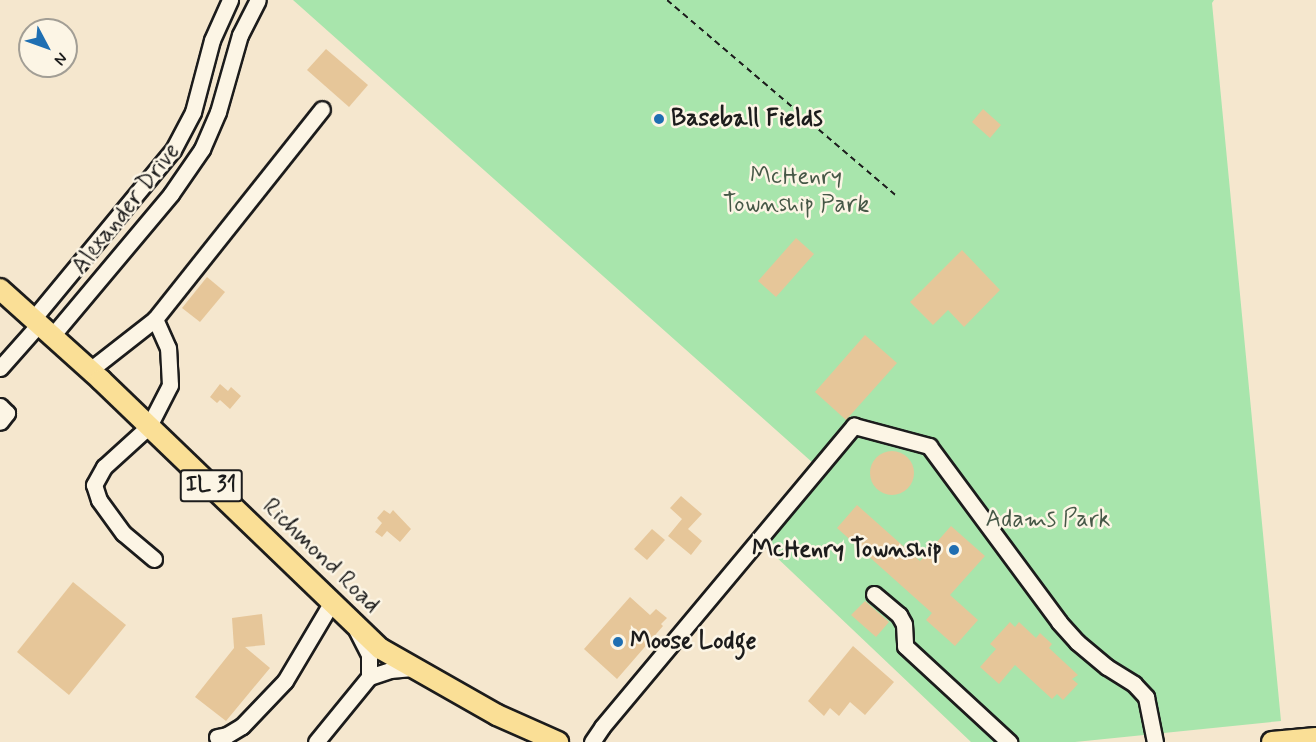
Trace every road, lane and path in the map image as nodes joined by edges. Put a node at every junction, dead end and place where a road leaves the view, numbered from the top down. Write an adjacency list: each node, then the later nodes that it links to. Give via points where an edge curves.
1 (230, 0): 5 (street, Alexander Drive, via 212,40 197,100 186,126 173,150)
2 (258, 0): 7 (street, Alexander Drive, via 240,35 209,134)
3 (667, 0): 6 (path)
4 (322, 109): 9 (street)
5 (148, 180): 7 (street); 10 (street, Alexander Drive)
6 (895, 195)
7 (168, 197): 10 (street, Alexander Drive)
8 (0, 289): 10 (main road, Richmond Road / IL 31)
9 (155, 319): 12 (street); 15 (street, via 168,348 170,385)
10 (41, 326): 11 (street); 12 (main road, Richmond Road / IL 31)
11 (0, 368)
12 (90, 370): 15 (main road, Richmond Road / IL 31)
13 (0, 406): 14 (street, via 7,413)
14 (0, 422)
15 (149, 426): 16 (street, via 104,467 94,485 99,500 123,533); 18 (main road, Richmond Road / IL 31)
16 (154, 559)
17 (874, 594): 27 (street, via 899,615 904,624 905,646)
18 (332, 602): 19 (main road, Richmond Road / IL 31); 22 (street, via 285,681 242,726)
19 (353, 622): 20 (main road, Richmond Road / IL 31, via 381,649); 21 (street, via 369,655)
20 (414, 668): 21 (street); 25 (main road, Richmond Road / IL 31, via 497,715)
21 (369, 677): 24 (street)
22 (217, 737)
23 (1316, 738): 29 (main road)
24 (316, 742)
25 (558, 742)
26 (592, 742): 28 (street, via 854,426 929,446 1059,622 1077,642 1146,697)
27 (1009, 742)
28 (1155, 742)
29 (1272, 742)

